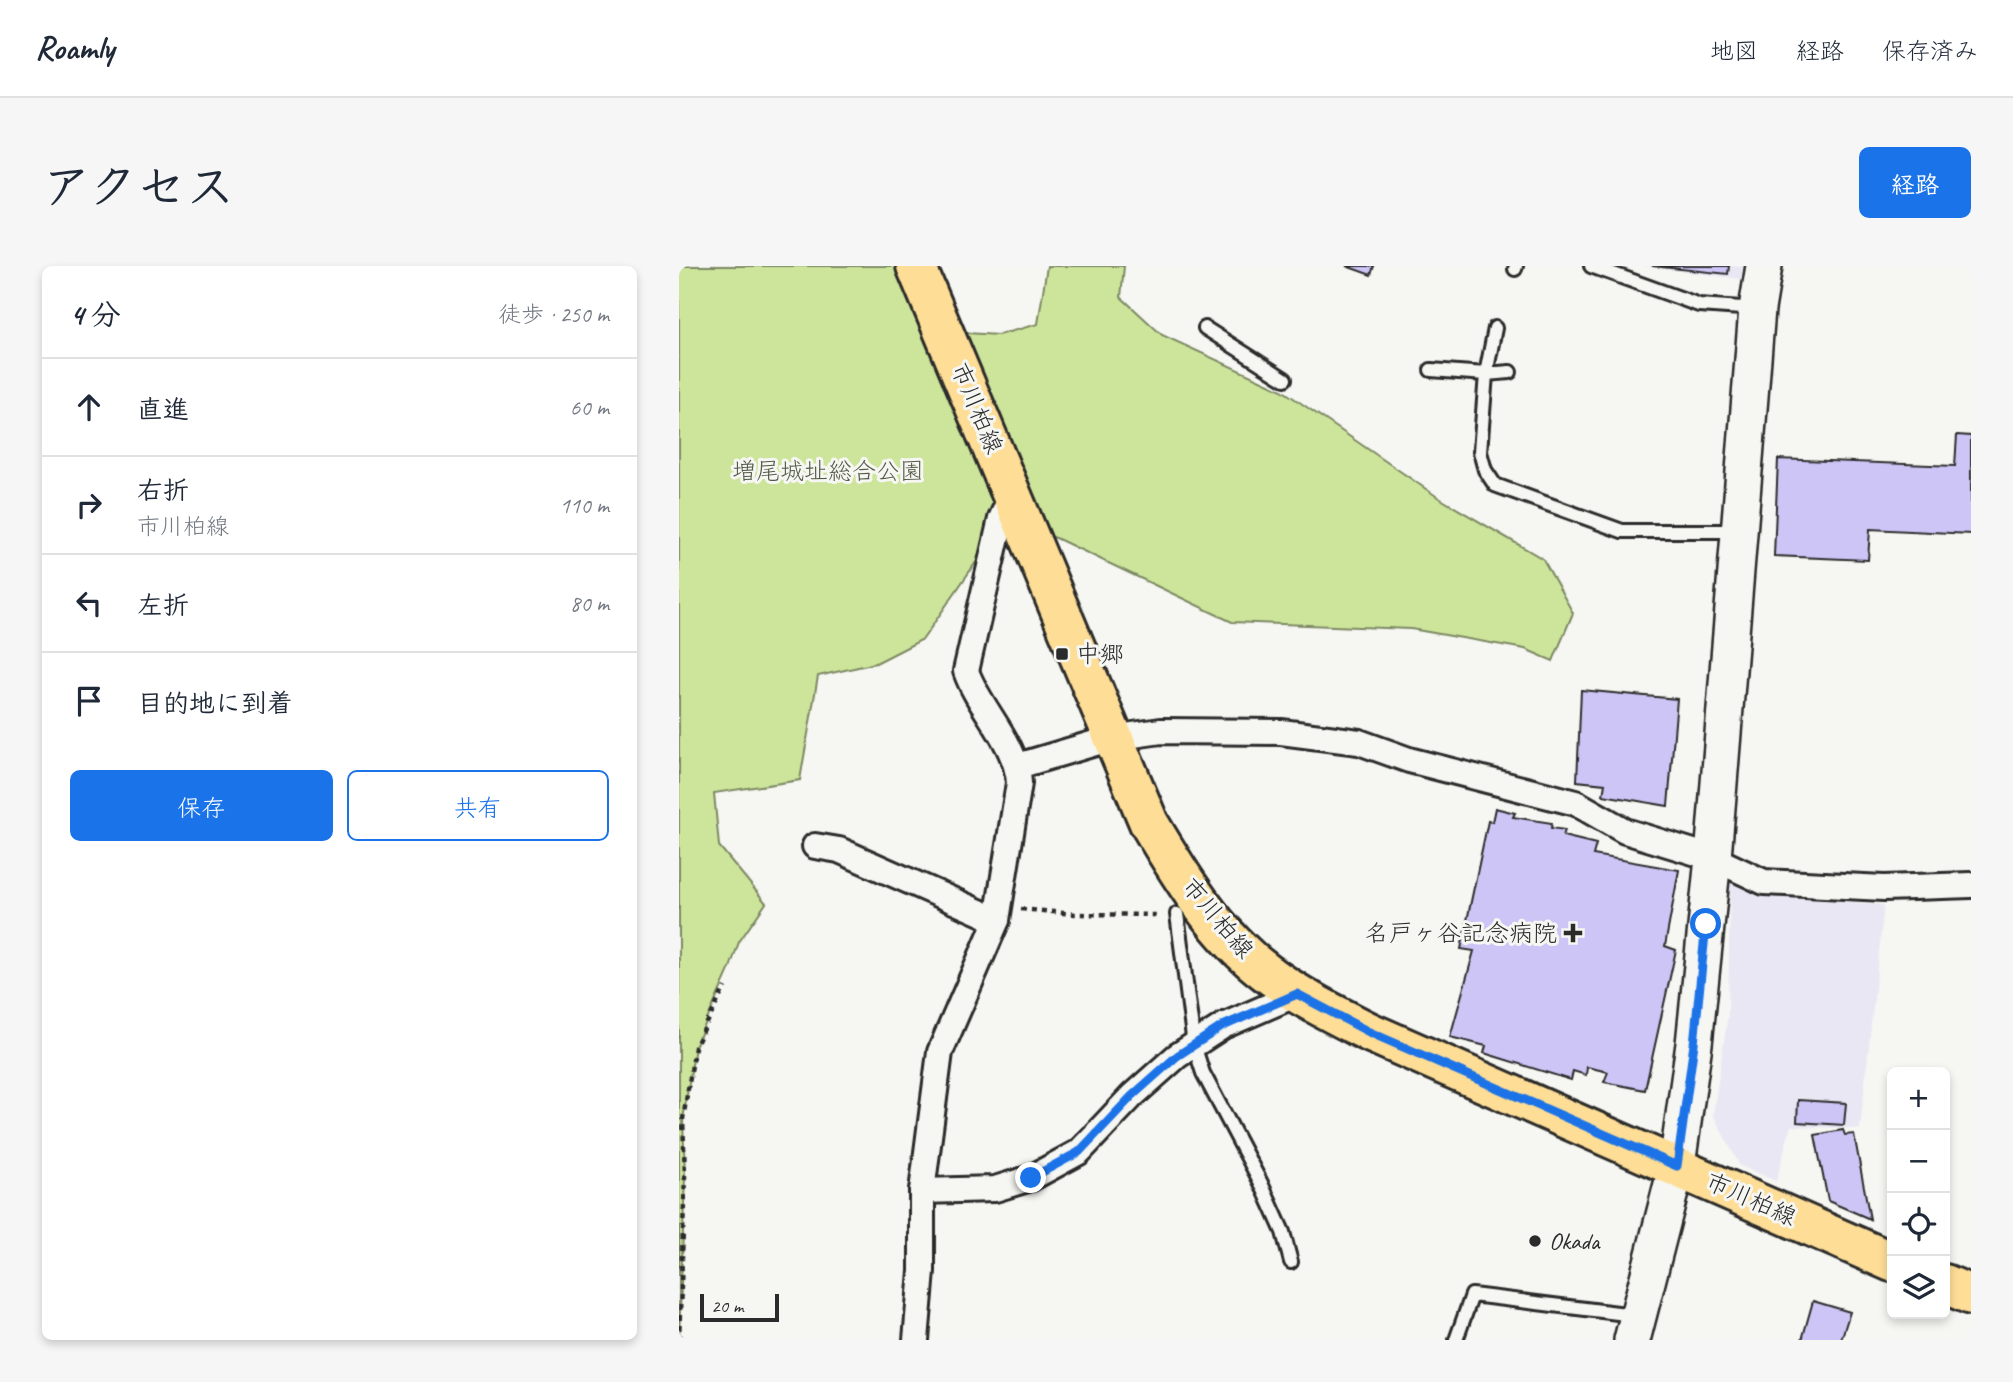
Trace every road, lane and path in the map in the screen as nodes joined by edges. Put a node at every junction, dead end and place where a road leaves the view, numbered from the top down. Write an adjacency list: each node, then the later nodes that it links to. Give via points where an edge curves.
1 (916, 266): 11 (main road, 市川柏線)
2 (1591, 266): 4 (lane, via 1699,305)
3 (1764, 266): 4 (street)
4 (1757, 309): 12 (street)
5 (1205, 328): 10 (lane)
6 (1495, 328): 9 (lane)
7 (1431, 370): 9 (lane)
8 (1510, 372): 9 (lane)
9 (1486, 374): 12 (lane, via 1480,452 1495,485 1622,531)
10 (1285, 379)
11 (1013, 492): 13 (main road, 市川柏線); 14 (street, via 1001,519 966,671)
12 (1739, 531): 16 (street)
13 (1112, 738): 14 (street); 16 (street, via 1161,731 1221,731 1281,732 1359,742 1409,760 1576,803 1625,831); 21 (main road, 市川柏線, via 1149,823 1198,899 1235,944)
14 (1018, 766): 18 (street)
15 (815, 846): 18 (street, via 839,850)
16 (1713, 858): 17 (street, via 1764,882 1884,888); 24 (street)
17 (1971, 886)
18 (998, 914): 19 (path); 25 (street, via 940,1052)
19 (1177, 914): 22 (lane)
20 (725, 987): 23 (path, via 695,1047)
21 (1297, 994): 22 (street, via 1223,1026); 24 (main road, 市川柏線, via 1369,1032)
22 (1194, 1045): 25 (street, via 1132,1096 1079,1152 995,1189); 27 (lane, via 1203,1073 1283,1232)
23 (681, 1119): 31 (path, via 685,1176)
24 (1677, 1166): 26 (main road, 市川柏線); 30 (street)
25 (922, 1191): 32 (street)
26 (1887, 1260)
27 (1291, 1262)
28 (1950, 1286): 29 (main road)
29 (1971, 1295)
30 (1635, 1328): 33 (lane, via 1472,1295)
31 (679, 1340)
32 (916, 1340)
33 (1456, 1340)

